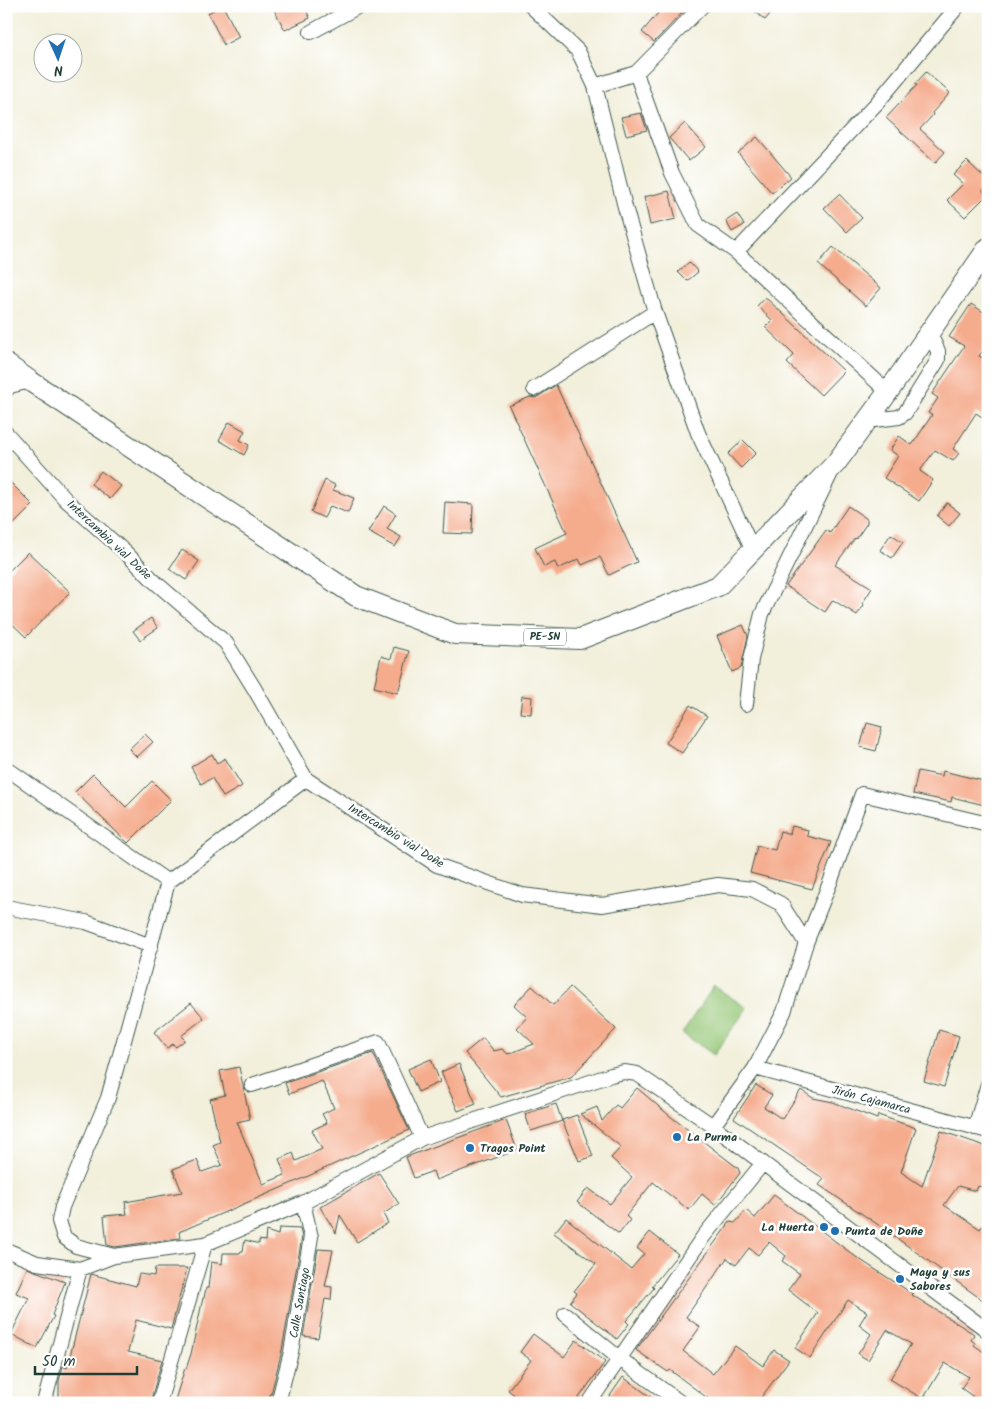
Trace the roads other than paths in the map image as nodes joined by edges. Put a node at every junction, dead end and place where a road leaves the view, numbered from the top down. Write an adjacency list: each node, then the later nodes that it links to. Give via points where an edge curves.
1 (359, 6): 5 (street)
2 (531, 6): 7 (street, via 578,51)
3 (702, 6): 6 (street)
4 (958, 6): 9 (street, via 876,104)
5 (311, 32)
6 (636, 73): 7 (street); 9 (street, via 672,173 698,225)
7 (595, 86): 10 (street, via 624,207)
8 (988, 248): 11 (highway, PE-5N)
9 (736, 252): 16 (street)
10 (655, 312): 14 (street); 20 (street, via 698,433)
11 (929, 332): 16 (highway, PE-5N); 17 (street, via 938,351 938,360 905,413 899,417)
12 (6, 364): 13 (highway, PE-5N)
13 (30, 381): 15 (street); 20 (highway, PE-5N, via 356,596 455,634 580,638 718,586)
14 (534, 389)
15 (6, 390)
16 (888, 392): 17 (highway, PE-5N)
17 (867, 421): 19 (highway, PE-5N)
18 (6, 433): 23 (street, Intercambio vial Doñe, via 66,500 226,643)
19 (836, 463): 20 (highway, PE-5N); 21 (street, via 762,614 751,659)
20 (753, 550)
21 (746, 704)
22 (6, 768): 25 (street)
23 (306, 779): 25 (street); 27 (street, Intercambio vial Doñe, via 437,865 522,895 602,905 718,885 752,889 781,904)
24 (988, 824): 27 (street, via 862,794)
25 (168, 882): 28 (street)
26 (6, 907): 28 (street, via 86,922)
27 (806, 943): 29 (street, via 784,1012)
28 (151, 946): 39 (street, via 108,1098 59,1221 64,1238 76,1246)
29 (755, 1068): 32 (street); 33 (street, Jirón Cajamarca)
30 (988, 1084): 33 (street)
31 (252, 1085): 34 (street, via 378,1042)
32 (713, 1126): 34 (street, via 637,1074 624,1072); 35 (street)
33 (981, 1130)
34 (422, 1138): 36 (street)
35 (763, 1163): 42 (street); 43 (street, via 703,1237)
36 (303, 1203): 37 (street); 46 (street, Calle Santiago, via 312,1237 293,1344)
37 (204, 1244): 39 (street); 45 (street)
38 (6, 1250): 40 (street, via 37,1263)
39 (114, 1256): 40 (street)
40 (80, 1269): 44 (street)
41 (565, 1314): 43 (street)
42 (988, 1331)
43 (620, 1359): 47 (street); 48 (street)
44 (44, 1403)
45 (159, 1403)
46 (278, 1403)
47 (589, 1403)
48 (681, 1403)

